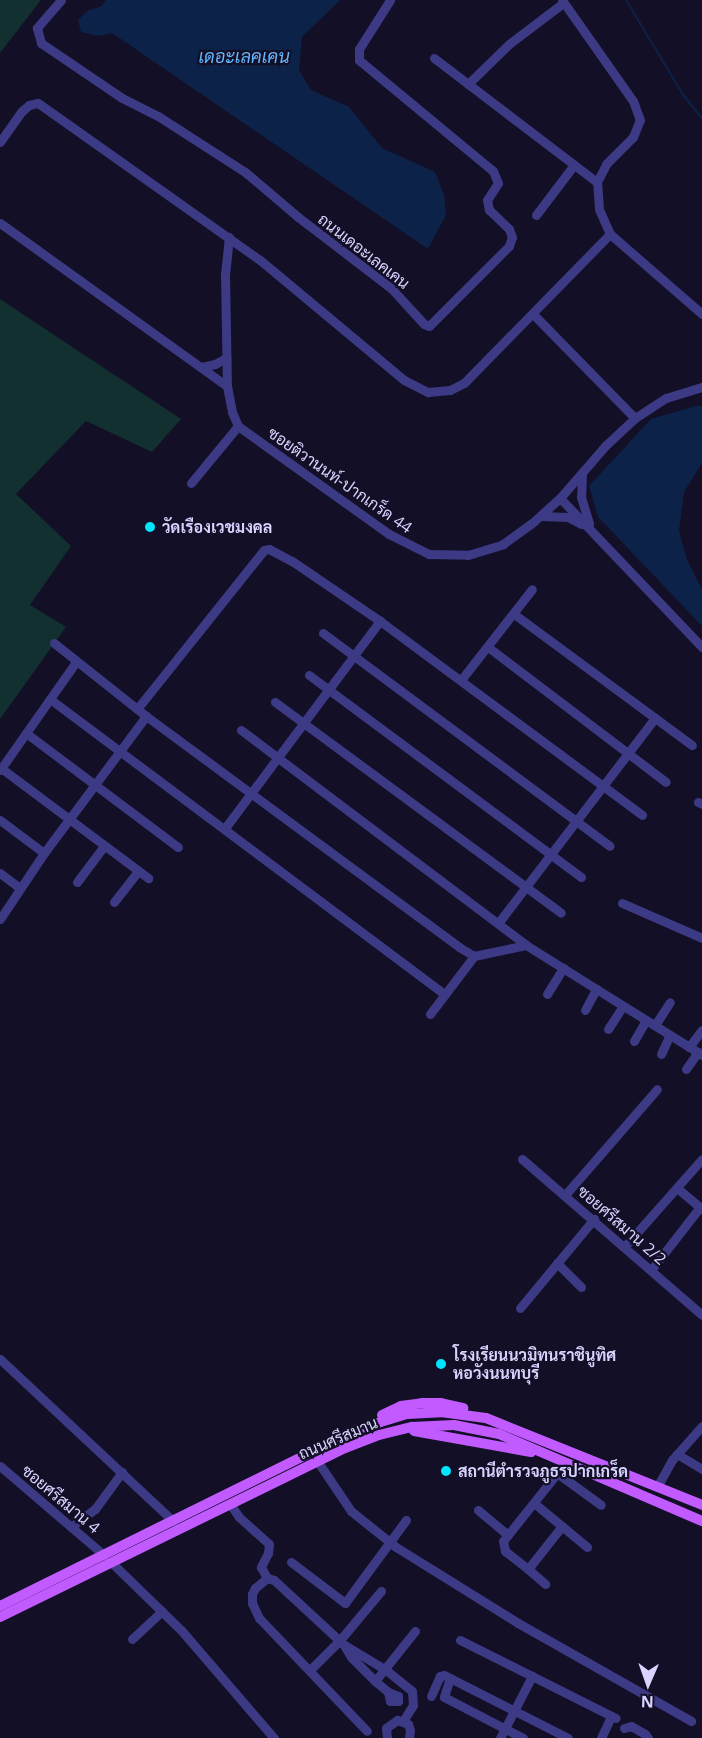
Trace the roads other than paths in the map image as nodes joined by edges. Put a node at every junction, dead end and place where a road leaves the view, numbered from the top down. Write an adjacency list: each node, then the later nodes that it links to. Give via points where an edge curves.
1 (61, 0): 2 (street, ถนนเดอะเลคเคน, via 37,28 41,44 245,172 297,218 391,288 429,326 510,246 512,237 489,210 488,200 498,183 493,171 359,60 359,49)
2 (390, 0)
3 (563, 1): 5 (street, via 509,44); 8 (street, via 633,101 640,120 633,137 606,164)
4 (434, 58): 5 (street)
5 (468, 84): 7 (street)
6 (0, 142): 12 (street, via 22,111 38,103)
7 (574, 165): 8 (street); 9 (street)
8 (597, 182): 11 (street, via 599,209)
9 (536, 215)
10 (0, 223): 16 (street)
11 (610, 234): 13 (street); 14 (street)
12 (228, 237): 13 (street, via 404,380 428,392 450,390 464,382); 15 (street)
13 (533, 314): 19 (street)
14 (702, 314)
15 (226, 358): 16 (street); 17 (street)
16 (201, 367): 17 (street)
17 (227, 386): 20 (street)
18 (702, 387): 19 (street, ซอยติวานนท์-ปากเกร็ด 44, via 666,398)
19 (634, 418): 21 (street, ซอยติวานนท์-ปากเกร็ด 44)
20 (238, 426): 22 (street); 24 (street, ซอยติวานนท์-ปากเกร็ด 44, via 390,534 429,554 468,555 484,551 503,544)
21 (582, 474): 23 (street, ซอยติวานนท์-ปากเกร็ด 44); 25 (street, via 581,497)
22 (191, 483)
23 (560, 498): 24 (street, ซอยติวานนท์-ปากเกร็ด 44); 25 (street)
24 (541, 516): 25 (street, via 568,517)
25 (591, 529): 32 (street)
26 (532, 589): 27 (street)
27 (514, 614): 31 (street); 42 (street)
28 (380, 621): 33 (street); 36 (street); 40 (street, via 292,561 266,549)
29 (323, 633): 33 (street)
30 (54, 643): 34 (street)
31 (488, 647): 36 (street); 48 (street)
32 (702, 647)
33 (355, 656): 37 (street); 58 (street)
34 (76, 662): 38 (street); 40 (street)
35 (309, 675): 37 (street)
36 (461, 680): 53 (street)
37 (330, 690): 43 (street); 64 (street)
38 (50, 699): 45 (street); 47 (street)
39 (275, 702): 43 (street)
40 (137, 709): 41 (street)
41 (146, 716): 47 (street); 54 (street)
42 (655, 718): 46 (street); 48 (street)
43 (304, 724): 49 (street); 71 (street)
44 (241, 730): 49 (street)
45 (26, 733): 50 (street); 52 (street)
46 (692, 745)
47 (119, 750): 52 (street); 59 (street)
48 (628, 753): 51 (street); 53 (street)
49 (278, 757): 54 (street); 76 (street)
50 (1, 769): 57 (street)
51 (666, 782)
52 (94, 784): 57 (street); 62 (street)
53 (604, 786): 55 (street); 58 (street)
54 (251, 794): 59 (street); 79 (street)
55 (642, 815)
56 (0, 820): 63 (street)
57 (68, 820): 60 (street); 63 (street)
58 (577, 821): 61 (street); 64 (street)
59 (225, 828): 82 (street)
60 (104, 846): 65 (street); 69 (street)
61 (610, 846)
62 (178, 847)
63 (44, 854): 70 (street)
64 (551, 854): 67 (street); 71 (street)
65 (138, 871): 68 (street); 72 (street)
66 (0, 873): 70 (street)
67 (581, 877)
68 (148, 878)
69 (77, 882)
70 (20, 888): 75 (street)
71 (526, 888): 74 (street); 76 (street)
72 (114, 902)
73 (622, 903): 77 (street)
74 (561, 913)
75 (0, 919)
76 (499, 922): 78 (street)
77 (702, 938)
78 (526, 945): 79 (street); 80 (street)
79 (474, 956): 82 (street)
80 (562, 968): 81 (street); 83 (street)
81 (596, 989): 85 (street); 86 (street)
82 (445, 994): 87 (street)
83 (547, 994)
84 (670, 1002): 89 (street)
85 (623, 1006): 88 (street); 90 (street)
86 (585, 1010)
87 (430, 1014)
88 (646, 1020): 89 (street); 93 (street)
89 (655, 1025): 92 (street)
90 (608, 1029)
91 (702, 1030): 94 (street)
92 (670, 1035): 94 (street); 95 (street)
93 (634, 1041)
94 (696, 1051): 96 (street)
95 (661, 1054)
96 (686, 1069)
97 (657, 1089): 101 (street)
98 (522, 1159): 101 (street, ซอยศรีสมาน 2/2)
99 (702, 1159): 100 (street)
100 (677, 1188): 102 (street); 104 (street)
101 (565, 1195): 103 (street, ซอยศรีสมาน 2/2)
102 (701, 1208): 106 (street)
103 (594, 1219): 104 (street, ซอยศรีสมาน 2/2); 105 (street)
104 (625, 1246): 106 (street, ซอยศรีสมาน 2/2)
105 (557, 1263): 107 (street); 108 (street)
106 (651, 1269): 109 (street, ซอยศรีสมาน 2/2)
107 (581, 1287)
108 (520, 1308)
109 (702, 1314)
110 (0, 1359): 117 (street)
111 (702, 1426): 112 (street)
112 (677, 1454): 116 (street); 119 (street)
113 (318, 1462): 114 (main road, ถนนศรีสมาน, via 361,1441 399,1429); 121 (main road, ถนนศรีสมาน); 131 (street, via 351,1511)
114 (566, 1462): 118 (street); 127 (main road)
115 (0, 1466): 129 (street, ซอยศรีสมาน 4)
116 (702, 1469)
117 (123, 1472): 126 (street); 129 (street, via 95,1509)
118 (557, 1473): 120 (street); 122 (street)
119 (657, 1487): 123 (main road); 126 (main road, ถนนศรีสมาน, via 457,1406 409,1404)
120 (534, 1503): 128 (street); 130 (street)
121 (230, 1504): 133 (main road, ถนนศรีสมาน); 136 (street, via 269,1544 262,1570 273,1575)
122 (601, 1505)
123 (702, 1505)
124 (478, 1510): 130 (street)
125 (406, 1520): 131 (street)
126 (173, 1521): 133 (main road, ถนนศรีสมาน)
127 (702, 1521)
128 (561, 1526): 132 (street); 135 (street)
129 (71, 1527): 133 (street, ซอยศรีสมาน 4)
130 (508, 1535): 135 (street, via 503,1541 505,1551)
131 (390, 1543): 134 (street, via 345,1603); 155 (street, via 518,1623)
132 (587, 1547)
133 (108, 1559): 139 (main road, ถนนศรีสมาน); 140 (street, ซอยศรีสมาน 4); 141 (main road, ถนนศรีสมาน)
134 (291, 1562)
135 (528, 1569): 137 (street)
136 (271, 1580): 145 (street); 146 (street, via 253,1590 253,1606 259,1618)
137 (545, 1584)
138 (381, 1591): 145 (street)
139 (0, 1606)
140 (162, 1611): 143 (street); 160 (street, ซอยศรีสมาน 4)
141 (0, 1617)
142 (415, 1631): 147 (street)
143 (132, 1639)
144 (460, 1640): 148 (street)
145 (342, 1642): 146 (street); 147 (street); 150 (street)
146 (310, 1670): 158 (street)
147 (386, 1670): 150 (street); 154 (street, via 412,1691 413,1705)
148 (531, 1676): 153 (street); 165 (street, via 613,1717)
149 (450, 1678): 152 (street, via 440,1676); 153 (street); 157 (street, via 444,1697)
150 (375, 1681): 151 (street)
151 (388, 1692)
152 (431, 1696)
153 (514, 1711): 157 (street); 164 (street)
154 (403, 1720): 159 (street); 161 (street, via 388,1724)
155 (691, 1721)
156 (624, 1728): 166 (street, via 631,1726)
157 (504, 1729): 162 (street); 163 (street)
158 (367, 1731)
159 (411, 1737)
160 (274, 1738)
161 (387, 1738)
162 (500, 1738)
163 (523, 1738)
164 (568, 1738)
165 (601, 1738)
166 (648, 1738)

